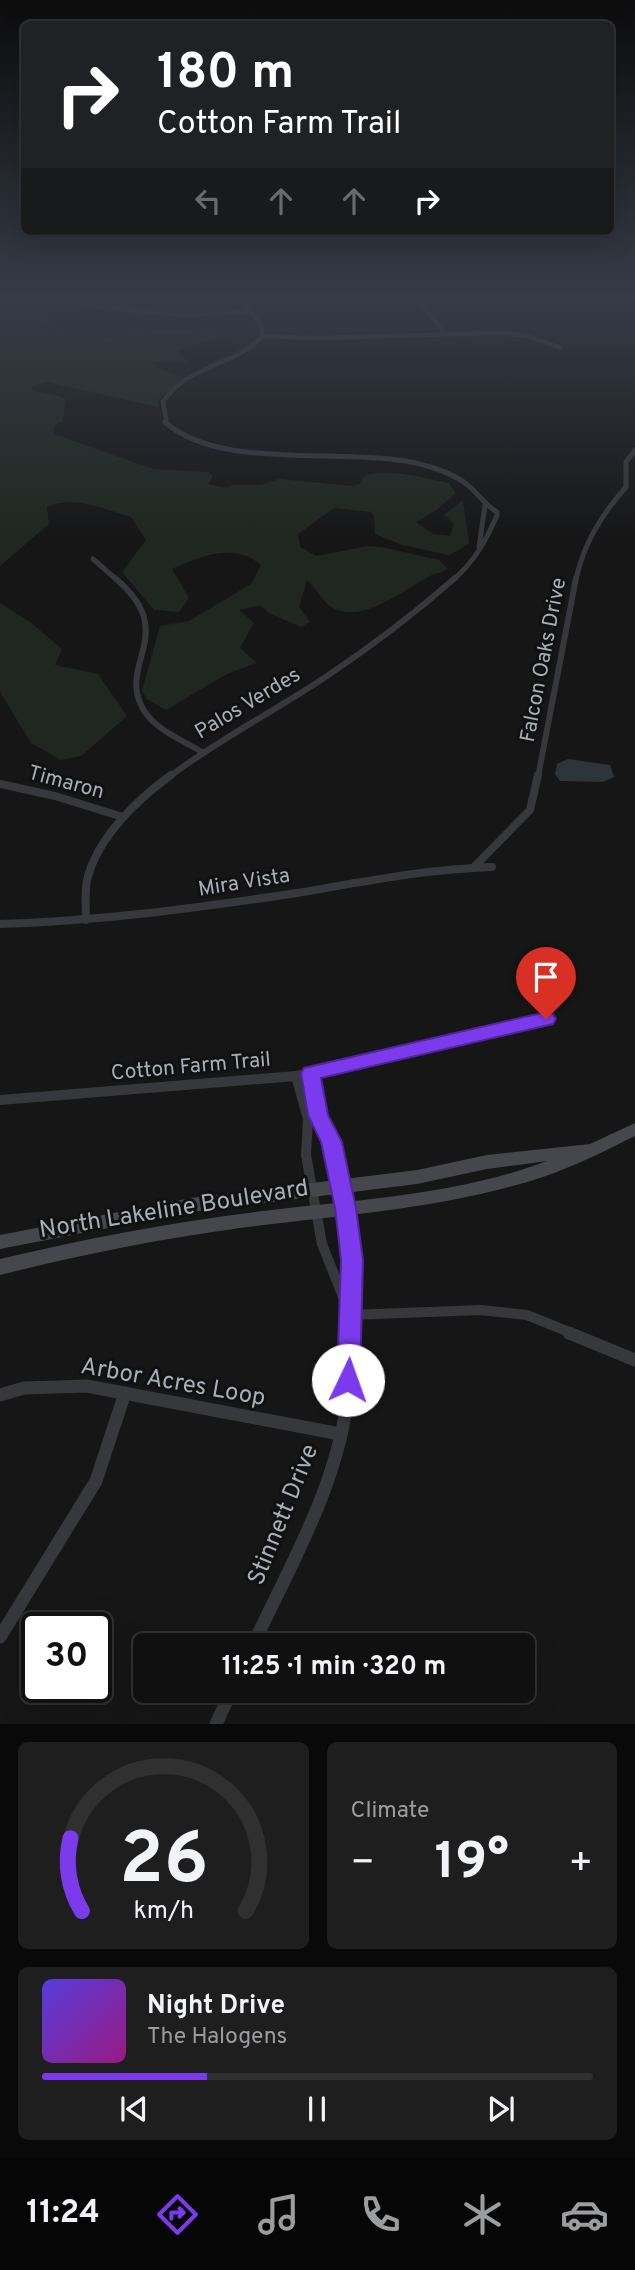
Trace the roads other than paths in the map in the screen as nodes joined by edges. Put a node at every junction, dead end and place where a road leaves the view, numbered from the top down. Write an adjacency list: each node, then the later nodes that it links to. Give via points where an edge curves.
1 (193, 378): 3 (street, via 172,389 161,411 165,422 195,441 238,451 409,461 461,481)
2 (635, 450): 9 (street, Falcon Oaks Drive, via 626,462 626,487 608,508 581,556 530,810)
3 (485, 505): 4 (street, Palos Verdes); 4 (street, Palos Verdes, via 497,516)
4 (478, 550): 6 (street, Palos Verdes, via 469,566 402,624 326,677)
5 (93, 559): 6 (street, via 138,602 145,619 148,640 135,690 137,701 151,720)
6 (202, 752): 8 (street, Palos Verdes, via 156,784)
7 (0, 784): 8 (street, Timaron)
8 (122, 817): 11 (street, Palos Verdes, via 87,879)
9 (474, 867): 10 (street, Mira Vista); 11 (street, Mira Vista, via 165,914)
10 (492, 867)
11 (86, 920): 12 (street, Mira Vista)
12 (0, 924)
13 (546, 1019): 14 (street, Cotton Farm Trail)
14 (310, 1073): 15 (street, Cotton Farm Trail); 19 (street, Stinnett Drive)
15 (296, 1076): 16 (street, Cotton Farm Trail); 20 (street, Stinnett Drive, via 308,1119 306,1155)
16 (0, 1100)
17 (635, 1129): 18 (street, North Lakeline Boulevard)
18 (601, 1149): 19 (street, North Lakeline Boulevard, via 486,1162); 21 (street, North Lakeline Boulevard, via 510,1181)
19 (341, 1187): 20 (main road, North Lakeline Boulevard); 21 (street, Stinnett Drive)
20 (311, 1189): 22 (street, Stinnett Drive); 23 (main road, North Lakeline Boulevard, via 191,1205)
21 (345, 1208): 22 (street, North Lakeline Boulevard); 25 (street, Stinnett Drive, via 352,1260)
22 (317, 1211): 24 (street, North Lakeline Boulevard, via 116,1242); 25 (street, Stinnett Drive, via 322,1244)
23 (0, 1242)
24 (0, 1267)
25 (350, 1315): 26 (street, via 481,1310 527,1315); 29 (street, Stinnett Drive, via 347,1402)
26 (635, 1360)
27 (125, 1393): 28 (street, Arbor Acres Loop, via 87,1385 23,1388); 29 (street, Arbor Acres Loop); 31 (street, via 96,1481)
28 (0, 1395)
29 (340, 1434): 30 (street, Stinnett Drive, via 306,1533)
30 (259, 1633)
31 (0, 1637)
32 (226, 1703): 33 (street)
33 (216, 1724)

